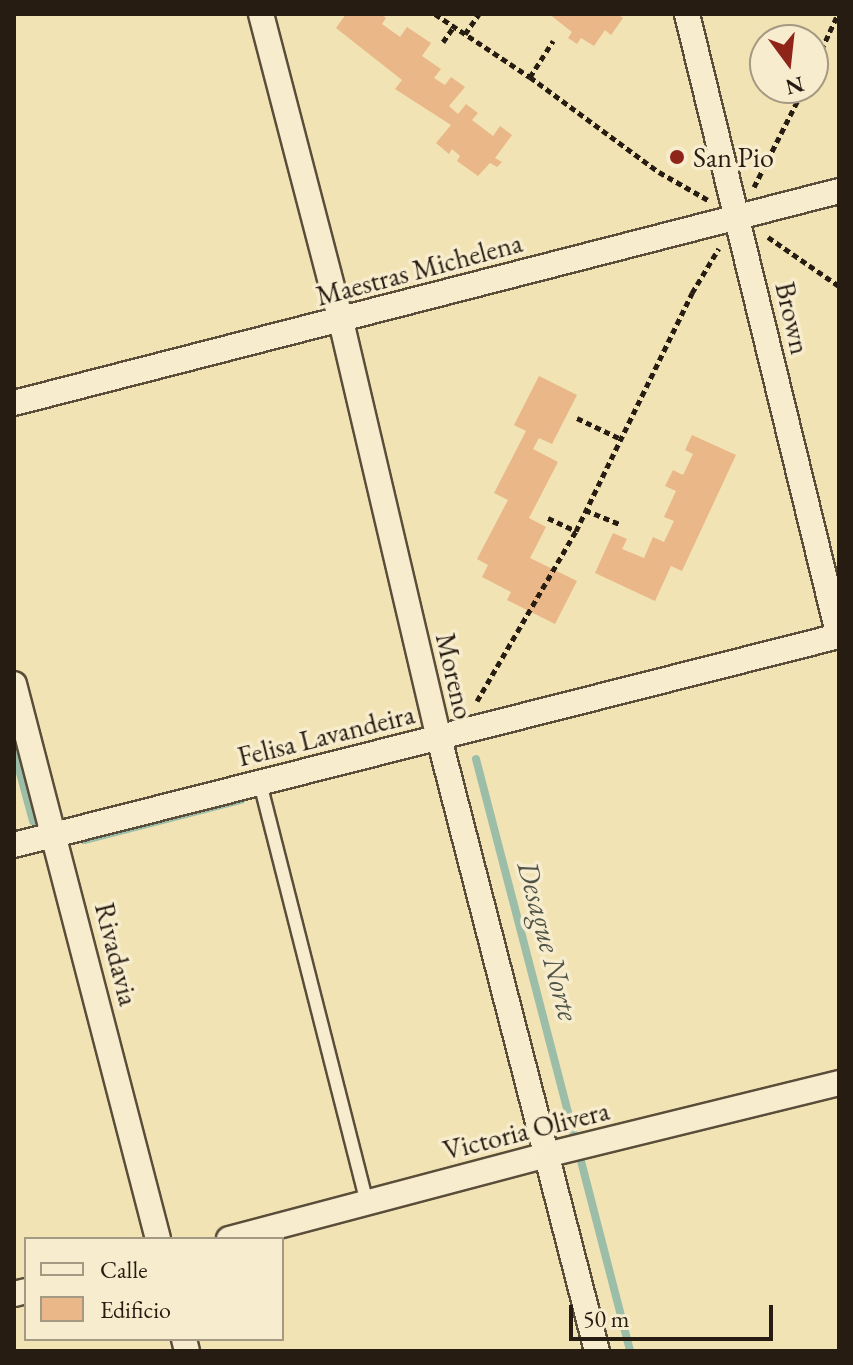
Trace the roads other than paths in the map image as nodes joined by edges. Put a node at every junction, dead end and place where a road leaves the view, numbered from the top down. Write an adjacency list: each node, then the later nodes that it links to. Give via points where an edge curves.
1 (261, 14): 5 (street, Moreno)
2 (687, 14): 4 (street, Brown)
3 (839, 191): 4 (street, Maestras Michelena)
4 (738, 217): 5 (street, Maestras Michelena); 7 (street, Brown)
5 (341, 321): 6 (street, Maestras Michelena); 9 (street, Moreno)
6 (14, 403)
7 (839, 636): 9 (street, Felisa Lavandeira)
8 (14, 684): 11 (street, Rivadavia)
9 (449, 735): 10 (street, Felisa Lavandeira); 14 (street, Moreno)
10 (260, 783): 11 (street, Felisa Lavandeira); 15 (lane)
11 (55, 835): 12 (street, Felisa Lavandeira); 16 (street, Rivadavia)
12 (14, 845)
13 (839, 1083): 14 (street, Victoria Olivera)
14 (546, 1155): 15 (street, Victoria Olivera); 18 (street, Moreno)
15 (367, 1203): 17 (street, Victoria Olivera)
16 (157, 1237)
17 (237, 1237)
18 (597, 1351)

